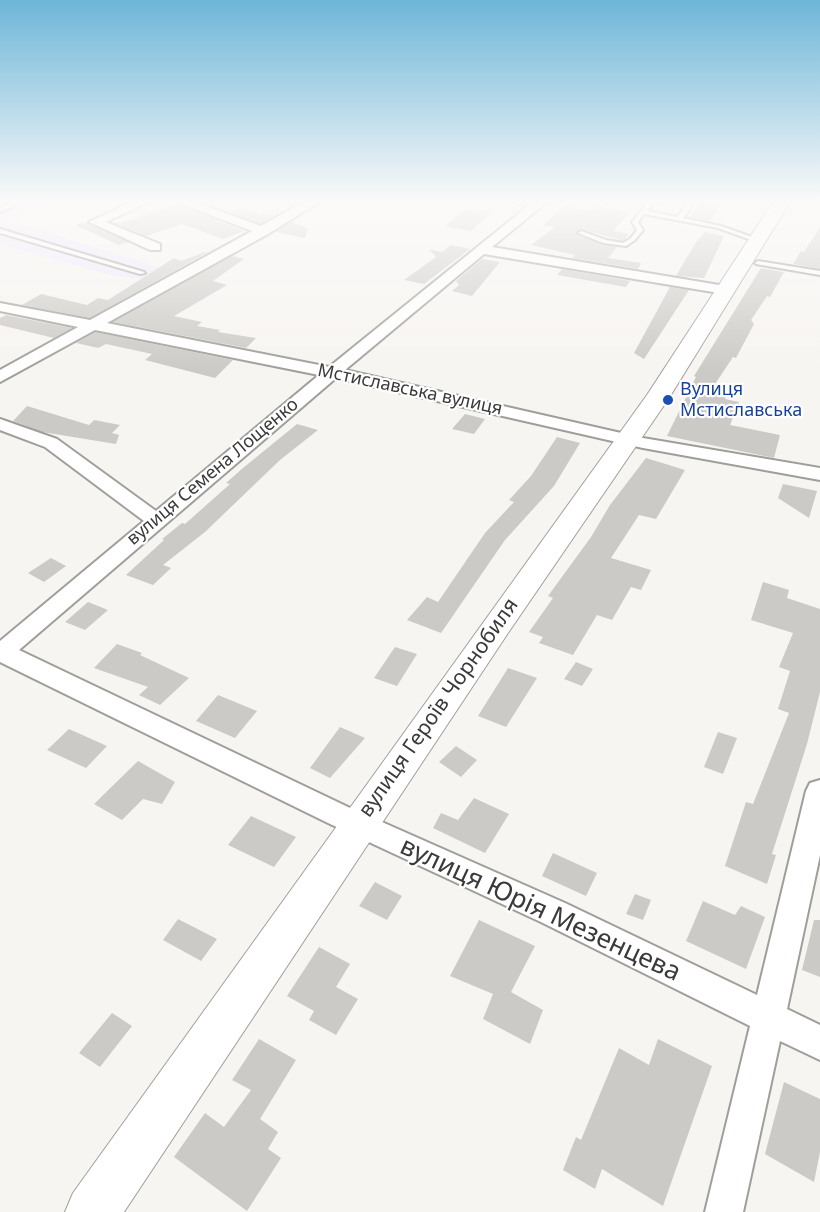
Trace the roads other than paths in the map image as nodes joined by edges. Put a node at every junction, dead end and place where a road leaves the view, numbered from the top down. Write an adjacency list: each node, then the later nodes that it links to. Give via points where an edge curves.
1 (93, 259): 7 (lane)
2 (214, 259): 11 (street)
3 (469, 259): 12 (street, вулиця Семена Лощенко)
4 (538, 259): 9 (street)
5 (751, 259): 9 (main road, вулиця Героїв Чорнобиля)
6 (777, 259): 8 (lane)
7 (142, 273)
8 (820, 273)
9 (725, 290): 15 (main road, вулиця Героїв Чорнобиля)
10 (0, 307): 11 (street, Мстиславська вулиця)
11 (91, 326): 12 (street, Мстиславська вулиця); 13 (street)
12 (331, 372): 15 (street, Мстиславська вулиця); 17 (street, вулиця Семена Лощенко)
13 (0, 377)
14 (0, 424): 17 (street, via 51,443)
15 (627, 439): 16 (street, Мстиславська вулиця); 20 (main road, вулиця Героїв Чорнобиля)
16 (820, 474)
17 (155, 520): 18 (street, вулиця Семена Лощенко)
18 (1, 652): 20 (street, вулиця Юрія Мезенцева)
19 (820, 791): 21 (street)
20 (359, 824): 21 (street, вулиця Юрія Мезенцева, via 554,913); 23 (main road, вулиця Героїв Чорнобиля)
21 (770, 1020): 22 (street, вулиця Юрія Мезенцева); 24 (street)
22 (820, 1043)
23 (92, 1212)
24 (724, 1212)

